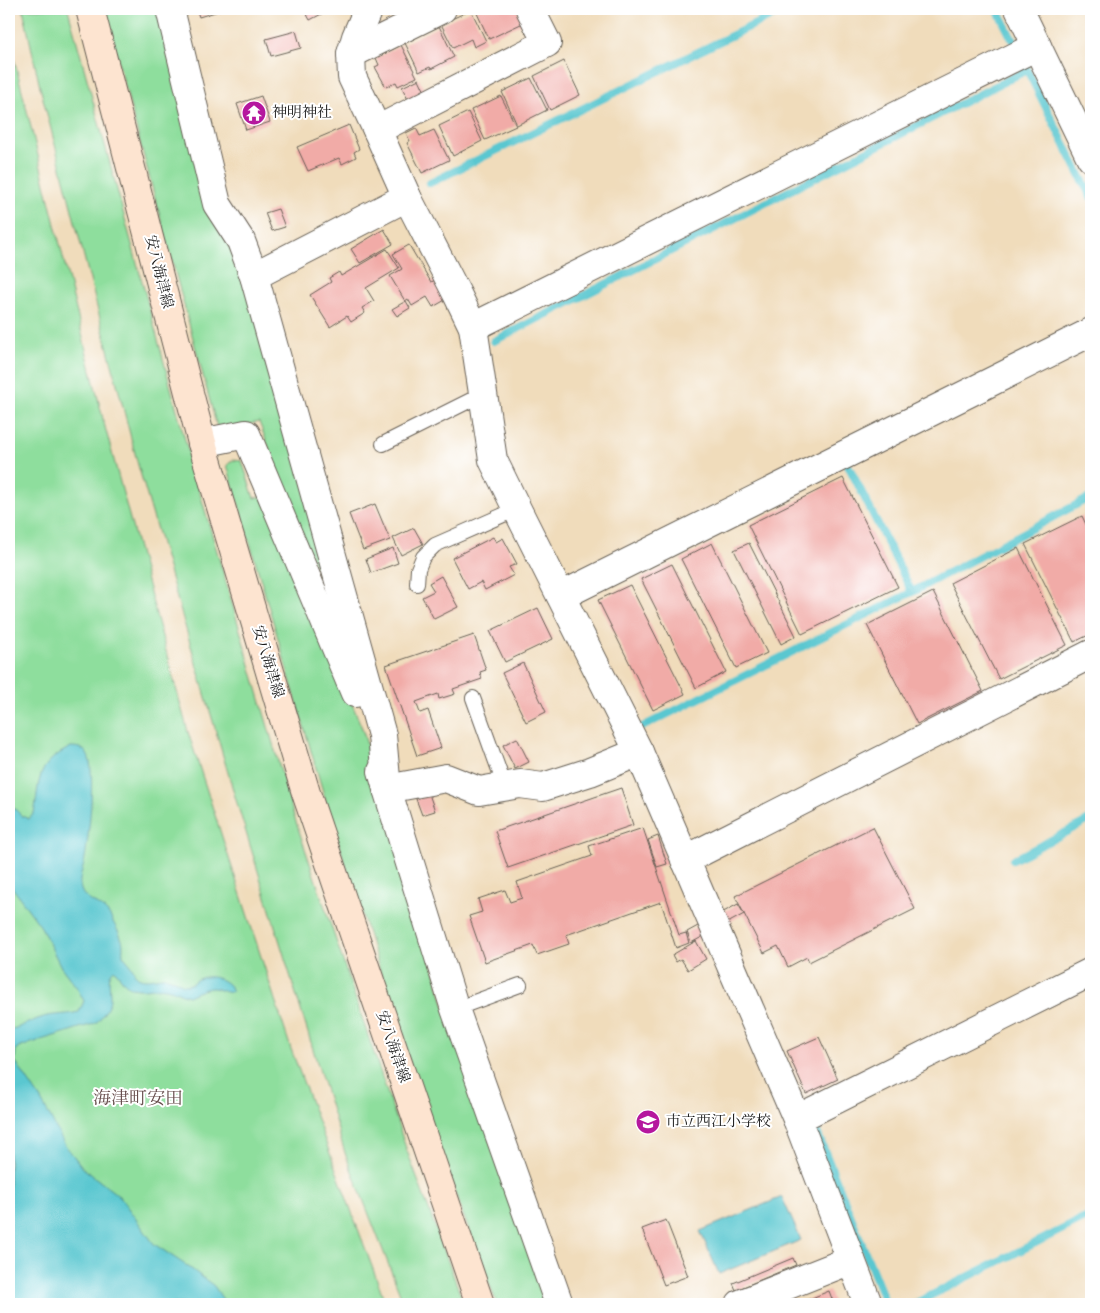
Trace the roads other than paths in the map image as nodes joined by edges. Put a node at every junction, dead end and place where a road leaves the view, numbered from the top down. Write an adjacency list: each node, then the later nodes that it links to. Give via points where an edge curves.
1 (90, 9): 16 (main road, 安八海津線)
2 (170, 9): 12 (street, via 217,204 241,241)
3 (368, 9): 8 (street)
4 (442, 9): 8 (street)
5 (530, 9): 9 (street, via 548,43)
6 (1018, 9): 7 (street)
7 (1037, 46): 10 (street); 13 (street)
8 (351, 54): 9 (street, via 352,78)
9 (377, 130): 11 (street)
10 (1091, 158)
11 (407, 196): 12 (street); 13 (street)
12 (254, 276): 25 (street, via 382,735)
13 (473, 327): 15 (street)
14 (1091, 332): 20 (street)
15 (483, 394): 17 (lane); 18 (street, via 493,460)
16 (202, 443): 25 (street, via 246,434 369,728); 32 (main road, 安八海津線, via 306,793)
17 (383, 444)
18 (516, 509): 19 (lane, via 434,545 418,568); 20 (street)
19 (418, 584)
20 (561, 596): 23 (street)
21 (1091, 654): 26 (street)
22 (473, 698): 24 (lane)
23 (639, 752): 24 (street, via 542,787 520,784); 26 (street)
24 (505, 787): 25 (street, via 479,791 446,778)
25 (388, 789): 29 (street)
26 (685, 860): 30 (street)
27 (1091, 972): 30 (street)
28 (520, 985): 29 (lane)
29 (455, 1010): 33 (street)
30 (797, 1118): 31 (street)
31 (850, 1260): 34 (street); 35 (street)
32 (480, 1304)
33 (559, 1304)
34 (740, 1304)
35 (868, 1304)

